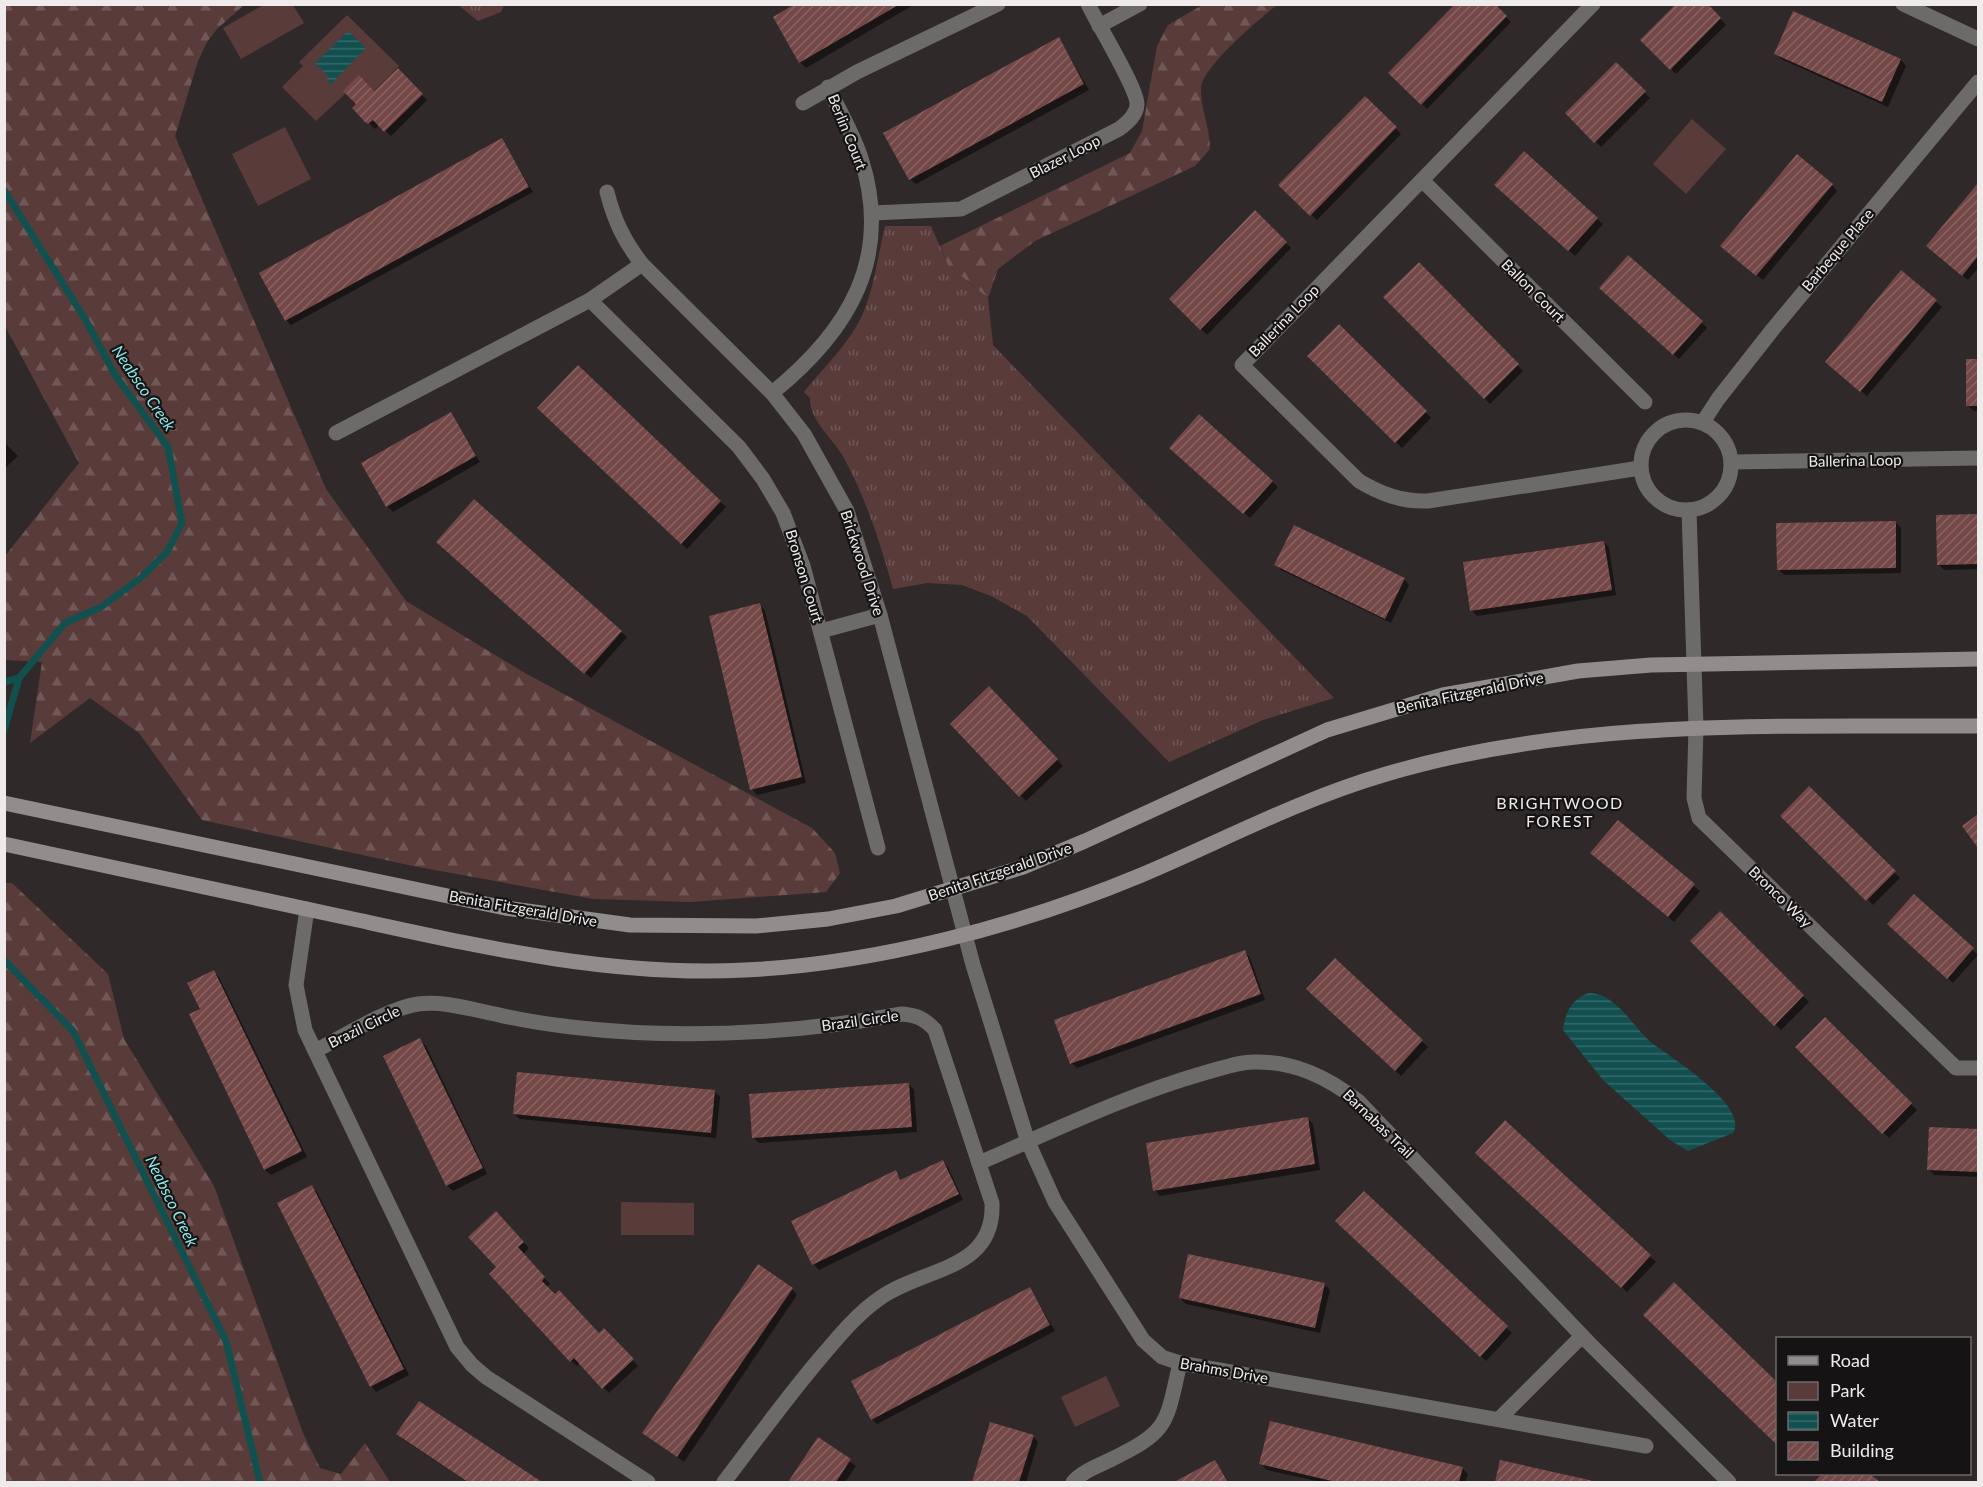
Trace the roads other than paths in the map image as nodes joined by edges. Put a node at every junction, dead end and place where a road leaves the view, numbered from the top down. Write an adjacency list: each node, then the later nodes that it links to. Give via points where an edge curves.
1 (998, 4): 9 (street, Berlin Court)
2 (1088, 4): 6 (street, Blazer Loop)
3 (1140, 4): 6 (street)
4 (1593, 4): 11 (street, Ballerina Loop)
5 (1903, 4): 7 (street)
6 (1099, 26): 13 (street, Blazer Loop, via 1136,96 1134,115 1128,122 961,209)
7 (1978, 39)
8 (1978, 82): 18 (street, Barbeque Place, via 1773,328)
9 (828, 87): 10 (street, Berlin Court); 13 (street, Berlin Court, via 861,158)
10 (803, 103)
11 (1422, 180): 17 (street, Ballon Court); 22 (street, Ballerina Loop, via 1242,365 1359,481 1402,501 1428,501)
12 (607, 192): 14 (street, Brickwood Drive, via 613,218)
13 (873, 213): 16 (street, Berlin Court, via 867,266 844,317 824,346)
14 (642, 264): 15 (street); 16 (street, Brickwood Drive)
15 (591, 300): 19 (street); 25 (street, Bronson Court, via 728,435 763,479 796,545)
16 (772, 393): 24 (street, Brickwood Drive, via 804,434 847,511)
17 (1645, 402)
18 (1704, 422): 21 (street, via 1723,438); 22 (street, via 1691,419 1665,424 1646,442)
19 (336, 433)
20 (1978, 458): 21 (street, Ballerina Loop)
21 (1732, 462): 23 (street, via 1725,489 1703,507)
22 (1640, 468): 23 (street, via 1651,494 1675,509)
23 (1689, 510): 27 (street)
24 (880, 615): 25 (street); 33 (street, Brickwood Drive)
25 (821, 631): 32 (street, Bronson Court)
26 (1978, 659): 27 (main road, Benita Fitzgerald Drive)
27 (1693, 664): 29 (street, Bronco Way); 33 (main road, Benita Fitzgerald Drive, via 1578,671 1443,695 1387,710 1327,730 1023,867)
28 (1978, 726): 29 (main road)
29 (1696, 728): 35 (main road, via 1513,745 1380,776 1261,822 1136,877); 37 (street, Bronco Way, via 1694,798 1699,818 1956,1068)
30 (4, 802): 33 (main road, Benita Fitzgerald Drive, via 504,908 619,924 756,926 828,919)
31 (4, 844): 34 (main road)
32 (878, 848)
33 (952, 891): 35 (street, Brickwood Drive)
34 (307, 909): 35 (main road, via 469,944 638,970 744,970 817,963); 36 (street, Brazil Circle, via 296,985 305,1030)
35 (965, 935): 38 (street, Brahms Drive)
36 (315, 1051): 39 (street, Brazil Circle, via 399,1009 418,1004 442,1003 572,1027 687,1034 781,1031 915,1015 935,1030); 44 (street, Brazil Circle, via 457,1347 486,1377)
37 (1978, 1068)
38 (1028, 1142): 39 (street, Barnabas Trail); 40 (street, Barnabas Trail, via 1138,1095 1244,1062 1284,1064 1311,1071 1358,1101); 41 (street, Brahms Drive, via 1055,1202 1133,1327 1158,1354)
39 (979, 1163): 45 (street, Brazil Circle, via 993,1219 980,1248 967,1258 880,1297 853,1320)
40 (1582, 1336): 42 (street); 47 (street, Barnabas Trail)
41 (1180, 1364): 42 (street, Brahms Drive); 46 (street, via 1168,1412 1155,1434)
42 (1499, 1419): 43 (street, Brahms Drive)
43 (1646, 1446)
44 (648, 1482)
45 (724, 1482)
46 (1073, 1482)
47 (1729, 1482)

